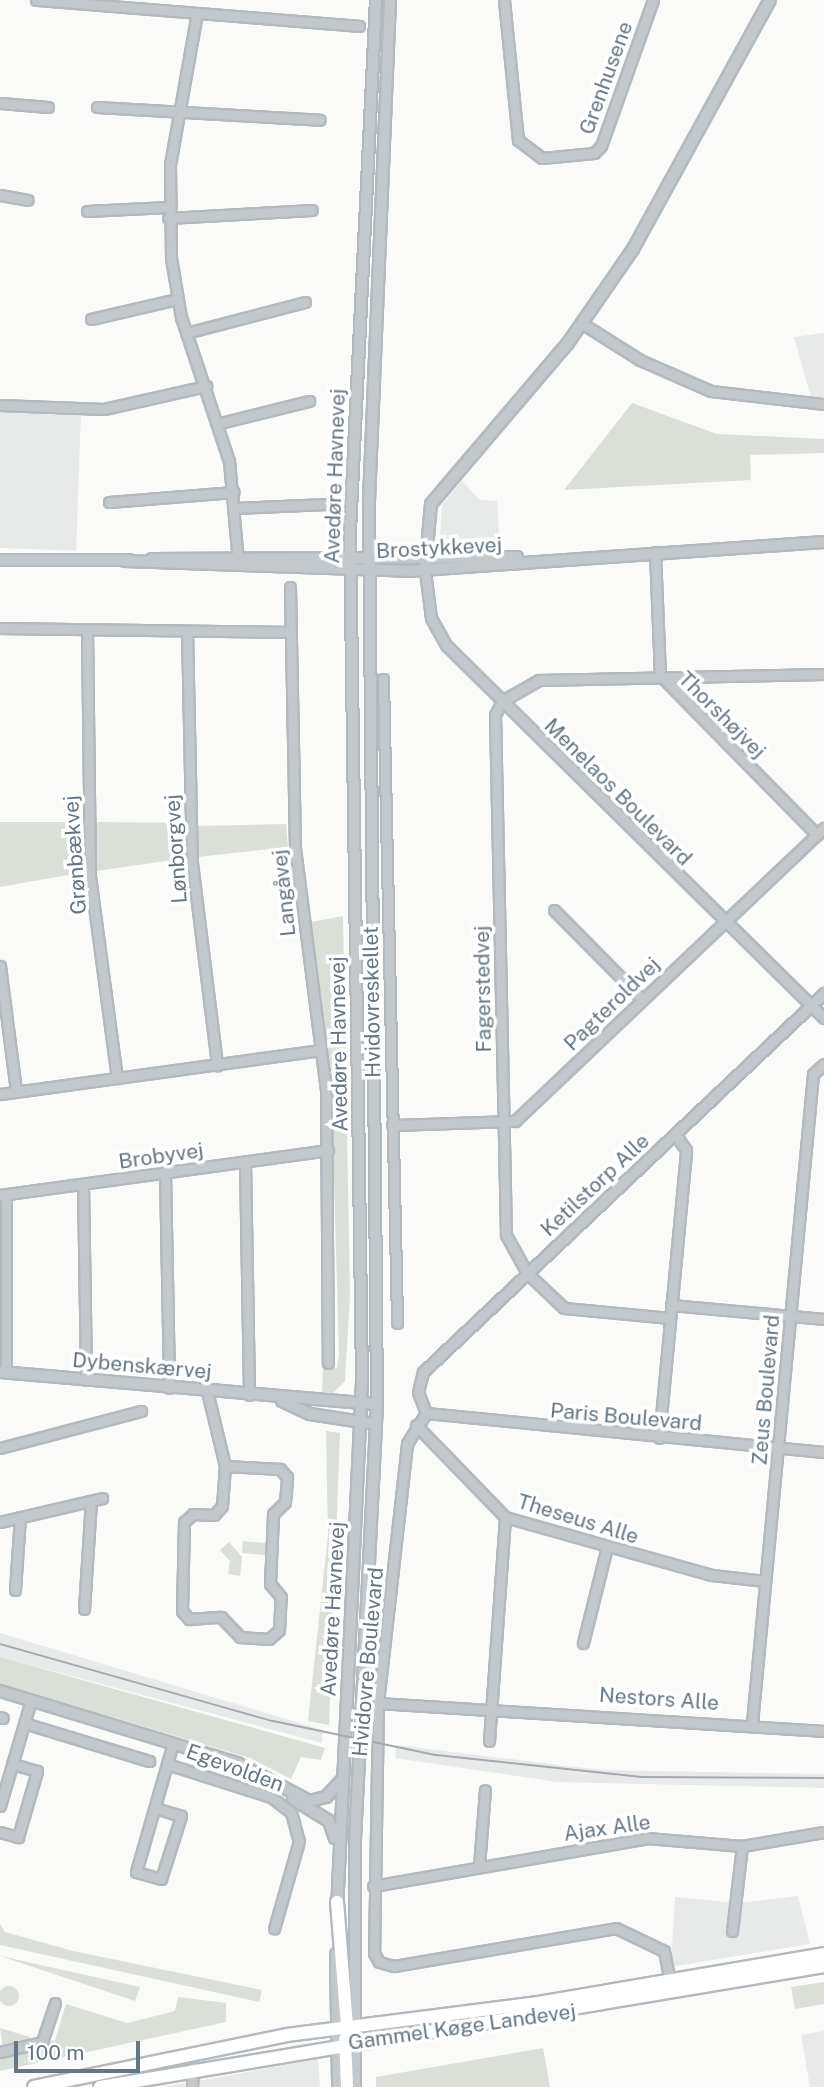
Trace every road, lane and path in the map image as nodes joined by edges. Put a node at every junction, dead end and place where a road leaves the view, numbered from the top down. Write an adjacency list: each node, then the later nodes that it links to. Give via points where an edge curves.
1 (37, 0): 7 (street)
2 (376, 0): 38 (street, Avedøre Havnevej)
3 (390, 0): 39 (street, Avedøre Havnevej)
4 (504, 0): 5 (street, Grenhusene, via 519,140 542,158 594,153 601,146)
5 (653, 0)
6 (770, 0): 24 (street, via 661,206)
7 (141, 4): 8 (street)
8 (197, 13): 9 (street); 13 (street)
9 (359, 26)
10 (0, 103): 11 (street)
11 (48, 107)
12 (97, 107): 13 (street)
13 (178, 112): 14 (street); 17 (street)
14 (320, 120)
15 (0, 195): 16 (street)
16 (28, 200)
17 (167, 207): 19 (street); 20 (street)
18 (312, 210): 20 (street)
19 (87, 211)
20 (168, 218): 21 (street)
21 (177, 299): 23 (street); 25 (street)
22 (305, 302): 25 (street)
23 (91, 319)
24 (583, 324): 28 (street, via 640,360 711,391); 40 (street, via 439,492 425,519)
25 (186, 332): 26 (street)
26 (206, 386): 29 (street, via 104,409); 30 (street)
27 (309, 401): 30 (street)
28 (824, 404)
29 (0, 405)
30 (220, 423): 31 (street)
31 (234, 492): 32 (street); 34 (street)
32 (109, 502)
33 (327, 504): 34 (street)
34 (235, 508): 37 (street)
35 (824, 542): 36 (street, Brostykkevej)
36 (654, 552): 41 (street, Brostykkevej); 54 (street, Thorshøjvej)
37 (238, 556): 38 (street, Brostykkevej); 43 (street, Brostykkevej); 44 (street)
38 (351, 556): 39 (street, Brostykkevej); 45 (street, Avedøre Havnevej)
39 (369, 556): 40 (street, Brostykkevej); 47 (street, Avedøre Havnevej)
40 (425, 557): 41 (street, Brostykkevej); 46 (street)
41 (545, 559): 46 (street, Brostykkevej)
42 (0, 560): 43 (street, Brostykkevej)
43 (125, 561): 44 (street, Brostykkevej)
44 (238, 569): 45 (street, Brostykkevej)
45 (351, 571): 47 (street, Brostykkevej); 92 (street, Avedøre Havnevej)
46 (425, 571): 47 (street, Brostykkevej); 56 (street, Menelaos Boulevard, via 436,632)
47 (369, 572): 93 (street, Avedøre Havnevej)
48 (290, 587): 52 (street, Langåvej)
49 (0, 628): 50 (street)
50 (87, 629): 51 (street); 68 (street, Grønbækvej, via 90,876)
51 (187, 631): 52 (street); 67 (street, Lønborgvej, via 192,863)
52 (290, 632): 65 (street, Langåvej, via 295,848)
53 (824, 674): 54 (street)
54 (660, 675): 56 (street, via 539,680); 57 (street, Thorshøjvej)
55 (383, 679): 72 (street, Hvidovreskellet)
56 (502, 701): 59 (street, Menelaos Boulevard); 71 (street, Fagerstedvej, via 495,715)
57 (821, 831): 59 (street, Pagteroldvej)
58 (554, 910): 62 (street)
59 (724, 921): 62 (street, Pagteroldvej); 63 (street, Menelaos Boulevard)
60 (0, 966): 69 (street)
61 (824, 993): 63 (street, Ketilstorp Alle)
62 (642, 999): 71 (street, Pagteroldvej, via 515,1121)
63 (811, 1005): 64 (street, Menelaos Boulevard); 73 (street, Ketilstorp Alle)
64 (824, 1018)
65 (320, 1050): 67 (street); 74 (street, Langåvej)
66 (824, 1064): 81 (street, Zeus Boulevard, via 813,1074)
67 (217, 1065): 68 (street)
68 (117, 1078): 69 (street)
69 (16, 1091): 70 (street)
70 (0, 1094)
71 (503, 1124): 72 (street); 79 (street, Fagerstedvej, via 506,1235)
72 (392, 1125): 84 (street, Hvidovreskellet)
73 (675, 1134): 79 (street, Ketilstorp Alle); 80 (street, via 686,1150)
74 (328, 1150): 75 (street, Brobyvej); 85 (street, Langåvej)
75 (245, 1162): 76 (street, Brobyvej); 90 (street)
76 (165, 1173): 77 (street, Brobyvej); 88 (street)
77 (83, 1184): 78 (street, Brobyvej); 87 (street)
78 (3, 1195): 86 (street)
79 (527, 1273): 82 (street, Fagerstedvej, via 564,1308); 95 (street, Ketilstorp Alle, via 423,1372 418,1392)
80 (671, 1305): 81 (street); 82 (street)
81 (790, 1316): 83 (street); 101 (street, Zeus Boulevard)
82 (670, 1318): 99 (street)
83 (824, 1319)
84 (397, 1324)
85 (328, 1363)
86 (3, 1372): 87 (street, Dybenskærvej)
87 (86, 1380): 88 (street, Dybenskærvej)
88 (169, 1388): 89 (street, Dybenskærvej)
89 (207, 1391): 90 (street, Dybenskærvej); 103 (street)
90 (249, 1395): 91 (street, Dybenskærvej)
91 (280, 1400): 92 (street, Dybenskærvej); 96 (street, Dybenskærvej, via 310,1414)
92 (362, 1402): 93 (street, Dybenskærvej); 96 (street, Avedøre Havnevej)
93 (377, 1404): 97 (street, Avedøre Havnevej)
94 (141, 1411): 100 (street)
95 (426, 1413): 98 (street, Hvidovre Boulevard); 99 (street, Paris Boulevard)
96 (361, 1422): 97 (street, Dybenskærvej); 126 (street, Avedøre Havnevej)
97 (377, 1424): 144 (street, Avedøre Havnevej)
98 (416, 1425): 107 (street, Theseus Alle); 116 (street, Hvidovre Boulevard, via 407,1444)
99 (659, 1438): 101 (street, Paris Boulevard)
100 (0, 1448)
101 (778, 1448): 102 (street, Paris Boulevard); 110 (street, Zeus Boulevard)
102 (824, 1452)
103 (225, 1466): 103 (street, via 280,1469 287,1477 285,1502 273,1514 270,1584 281,1597 279,1630 269,1639 240,1637 221,1617 189,1619 182,1611 184,1522 193,1514 214,1515 222,1506)
104 (102, 1498): 105 (street)
105 (91, 1501): 106 (street); 112 (street)
106 (20, 1517): 108 (street); 111 (street)
107 (505, 1517): 109 (street, Theseus Alle); 117 (street)
108 (0, 1522)
109 (607, 1547): 110 (street, Theseus Alle, via 712,1575); 113 (street)
110 (765, 1581): 119 (street, Zeus Boulevard)
111 (15, 1590)
112 (84, 1609)
113 (583, 1643)
114 (0, 1691): 115 (street, Egevolden)
115 (31, 1700): 118 (street); 122 (street, Egevolden)
116 (378, 1703): 117 (street, Nestors Alle); 136 (street, Hvidovre Boulevard)
117 (491, 1708): 119 (street, Nestors Alle); 121 (street)
118 (24, 1723): 123 (street); 124 (street)
119 (752, 1724): 120 (street, Nestors Alle)
120 (824, 1731)
121 (489, 1741)
122 (173, 1743): 125 (street, Egevolden); 127 (street, Egevolden)
123 (149, 1761)
124 (12, 1764): 129 (street); 131 (street, via 37,1771 18,1837)
125 (167, 1764): 130 (street, Egevolden); 138 (street, Egevolden, via 271,1797 291,1812 299,1840)
126 (342, 1780): 127 (street, Egevolden, via 313,1801); 134 (street, Avedøre Havnevej)
127 (279, 1784): 134 (street, Egevolden, via 329,1821)
128 (485, 1790): 135 (street)
129 (0, 1806)
130 (155, 1808): 130 (street, Egevolden, via 136,1872 161,1880 181,1816)
131 (0, 1832)
132 (824, 1832): 133 (street, Ajax Alle)
133 (742, 1846): 135 (street, Ajax Alle, via 647,1838); 139 (street)
134 (338, 1849): 137 (street, Avedøre Havnevej)
135 (479, 1866): 136 (street, Ajax Alle)
136 (373, 1886): 142 (street, Hvidovre Boulevard, via 371,1932 379,1962 394,1966 616,1928 664,1951)
137 (337, 1902): 144 (main road)
138 (274, 1929)
139 (732, 1931)
140 (824, 1954): 142 (main road, Gammel Køge Landevej)
141 (824, 1966): 145 (main road, Gammel Køge Landevej)
142 (670, 1981): 144 (main road, Gammel Køge Landevej)
143 (55, 2003): 146 (street, via 42,2042)
144 (346, 2026): 145 (main road); 145 (street, Avedøre Havnevej); 148 (main road, Gammel Køge Landevej)
145 (347, 2044): 147 (main road, Gammel Køge Landevej); 151 (street, Avedøre Havnevej); 152 (main road); 153 (street, Avedøre Havnevej)
146 (0, 2052)
147 (193, 2068): 149 (main road, Gammel Køge Landevej); 150 (street)
148 (34, 2087)
149 (100, 2087)
150 (192, 2087)
151 (338, 2087)
152 (346, 2087)
153 (355, 2087)

